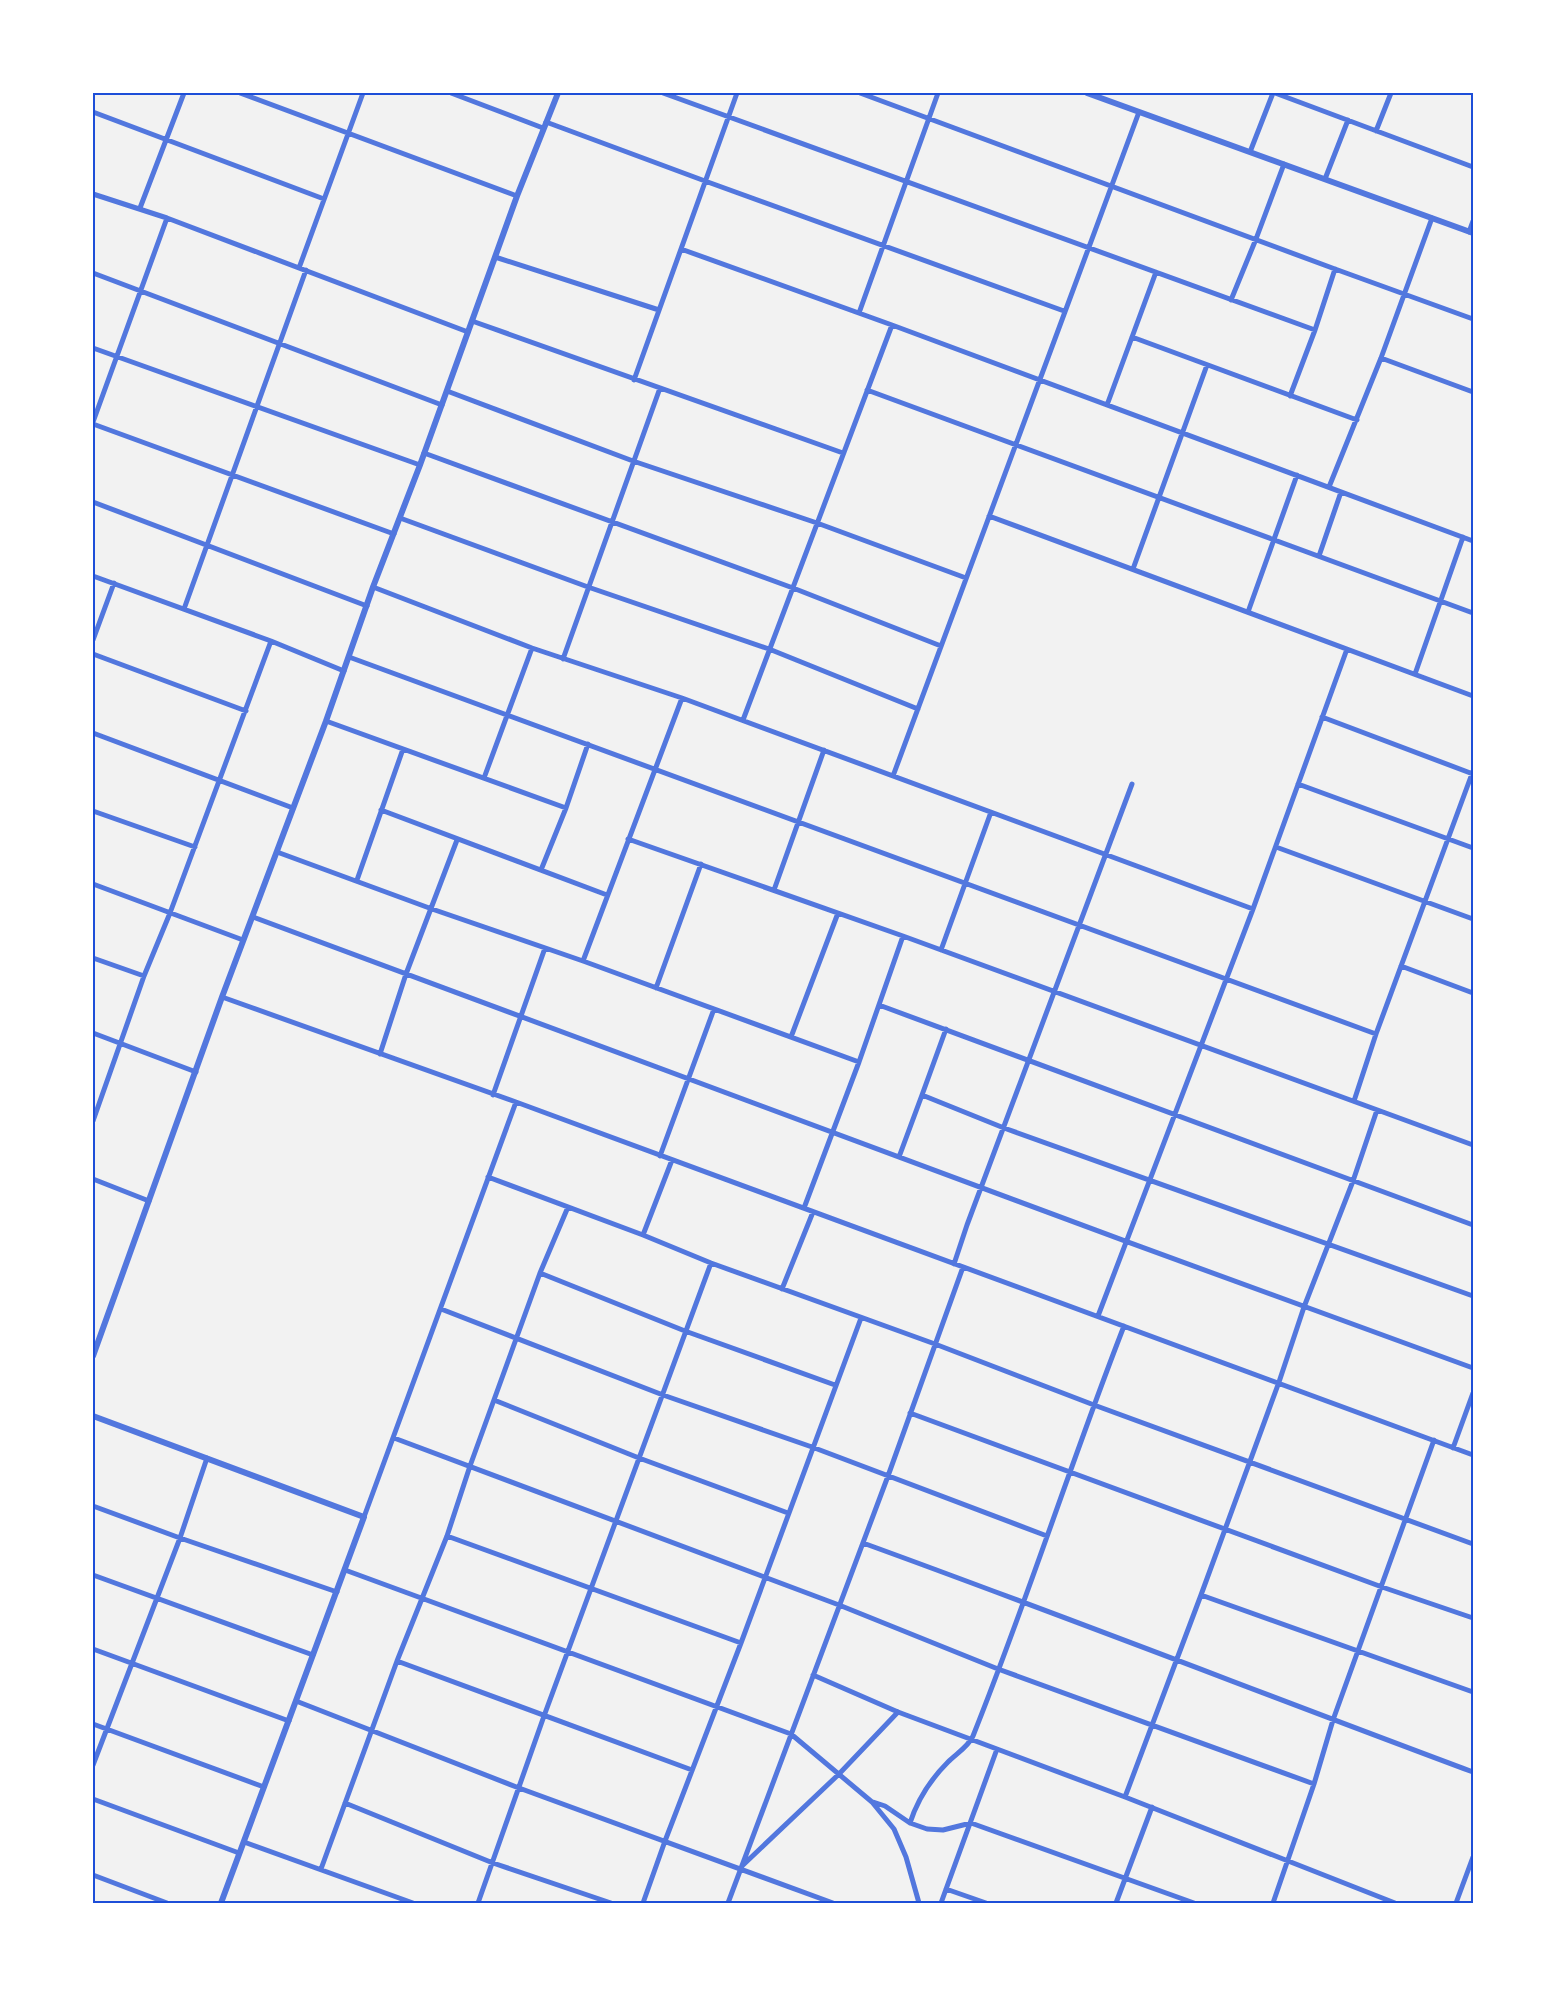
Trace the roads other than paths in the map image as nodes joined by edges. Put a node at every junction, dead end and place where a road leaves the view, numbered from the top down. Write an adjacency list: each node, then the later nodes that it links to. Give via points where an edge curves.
1 (184, 93): 22 (street)
2 (240, 93): 21 (street)
3 (363, 93): 21 (street)
4 (451, 93): 19 (street)
5 (558, 93): 19 (street)
6 (663, 93): 16 (street)
7 (737, 93): 16 (street)
8 (860, 93): 17 (street)
9 (938, 93): 17 (street)
10 (1087, 93): 13 (street)
11 (1274, 93): 18 (street); 23 (street)
12 (1391, 93): 20 (street)
13 (1106, 96): 15 (street)
14 (93, 112): 22 (street)
15 (1139, 112): 23 (street); 29 (street)
16 (729, 117): 27 (street); 28 (street)
17 (930, 119): 28 (street); 29 (street)
18 (1348, 120): 20 (street); 26 (street)
19 (545, 125): 27 (street); 31 (street)
20 (1376, 131): 25 (street)
21 (349, 133): 31 (street); 32 (street)
22 (166, 139): 32 (street); 33 (street)
23 (1250, 152): 24 (street)
24 (1284, 164): 26 (street); 38 (street)
25 (1473, 167)
26 (1325, 179): 35 (street)
27 (705, 182): 39 (street); 41 (street)
28 (907, 182): 39 (street); 40 (street)
29 (1111, 185): 38 (street); 40 (street)
30 (93, 194): 33 (street)
31 (518, 196): 42 (street)
32 (324, 199): 43 (street)
33 (140, 208): 34 (street)
34 (166, 218): 43 (street); 48 (street)
35 (1432, 218): 37 (street); 49 (street)
36 (1473, 221): 37 (street)
37 (1471, 233)
38 (1256, 239): 44 (street); 50 (street)
39 (883, 246): 52 (street); 53 (street)
40 (1088, 248): 46 (street); 52 (street)
41 (681, 249): 51 (street); 53 (street)
42 (495, 257): 51 (street); 55 (street)
43 (299, 267): 45 (street)
44 (1335, 269): 49 (street); 57 (street)
45 (306, 270): 58 (street); 60 (street)
46 (1156, 272): 50 (street); 59 (street)
47 (93, 273): 48 (street)
48 (140, 291): 60 (street); 62 (street)
49 (1405, 294): 54 (street); 63 (street)
50 (1231, 300): 57 (street)
51 (659, 310): 65 (street)
52 (1064, 311): 66 (street)
53 (859, 313): 56 (street)
54 (1473, 319)
55 (472, 321): 58 (street); 65 (street)
56 (892, 325): 66 (street); 68 (street)
57 (1315, 330): 71 (street)
58 (468, 332): 69 (street)
59 (1132, 337): 64 (street); 73 (street)
60 (280, 343): 72 (street); 74 (street)
61 (93, 348): 62 (street)
62 (117, 357): 74 (street); 76 (street)
63 (1381, 358): 70 (street); 75 (street)
64 (1207, 365): 71 (street); 77 (street)
65 (634, 380): 67 (street)
66 (1039, 380): 73 (street); 78 (street)
67 (660, 388): 80 (street); 81 (street)
68 (867, 390): 78 (street); 80 (street)
69 (447, 391): 72 (street); 81 (street)
70 (1473, 392)
71 (1290, 396): 75 (street)
72 (442, 405): 79 (street)
73 (1107, 405): 77 (street)
74 (256, 408): 82 (street); 83 (street)
75 (1357, 420): 85 (street)
76 (93, 423): 83 (street)
77 (1182, 432): 84 (street); 87 (street)
78 (1015, 445): 87 (street); 89 (street)
79 (424, 453): 82 (street); 91 (street)
80 (843, 453): 92 (street)
81 (633, 461): 91 (street); 92 (street)
82 (420, 465): 90 (street)
83 (232, 474): 93 (street); 97 (street)
84 (1297, 475): 85 (street); 95 (street)
85 (1329, 487): 86 (street)
86 (1341, 492): 94 (street); 98 (street)
87 (1158, 498): 95 (street); 99 (street)
88 (93, 502): 97 (street)
89 (989, 516): 99 (street); 101 (street)
90 (400, 518): 93 (street); 104 (street)
91 (612, 521): 104 (street); 105 (street)
92 (817, 523): 101 (street); 105 (street)
93 (394, 534): 103 (street)
94 (1463, 537): 96 (street); 106 (street)
95 (1273, 539): 98 (street); 109 (street)
96 (1473, 541)
97 (207, 544): 107 (street); 108 (street)
98 (1319, 556): 106 (street)
99 (1133, 569): 109 (street)
100 (93, 576): 102 (street)
101 (966, 578): 113 (street)
102 (114, 583): 108 (street); 111 (street)
103 (374, 587): 107 (street); 114 (street)
104 (588, 587): 115 (street); 119 (street)
105 (793, 588): 113 (street); 115 (street)
106 (1440, 601): 110 (street); 121 (street)
107 (367, 606): 118 (street)
108 (184, 609): 112 (street)
109 (1248, 612): 116 (street)
110 (1473, 613)
111 (93, 640)
112 (270, 640): 120 (street); 125 (street)
113 (941, 646): 124 (street)
114 (532, 648): 119 (street); 126 (street)
115 (769, 649): 124 (street); 128 (street)
116 (1347, 649): 121 (street); 127 (street)
117 (93, 654): 125 (street)
118 (349, 657): 120 (street); 126 (street)
119 (563, 659): 123 (street)
120 (344, 671): 129 (street)
121 (1415, 674): 122 (street)
122 (1473, 696)
123 (682, 698): 128 (street); 134 (street)
124 (918, 709): 136 (street)
125 (246, 711): 138 (street)
126 (508, 714): 131 (street); 137 (street)
127 (1322, 717): 135 (street); 140 (street)
128 (743, 720): 133 (street)
129 (326, 721): 132 (street); 141 (street)
130 (93, 733): 138 (street)
131 (588, 744): 134 (street); 142 (street)
132 (403, 749): 137 (street); 143 (street)
133 (824, 750): 136 (street); 146 (street)
134 (655, 769): 146 (street); 147 (street)
135 (1473, 773): 148 (street)
136 (893, 776): 145 (street)
137 (484, 778): 142 (street)
138 (220, 780): 141 (street); 150 (street)
139 (1132, 784): 154 (street)
140 (1298, 784): 148 (street); 151 (street)
141 (293, 808): 153 (street)
142 (566, 808): 156 (street)
143 (381, 810): 149 (street); 157 (street)
144 (93, 811): 150 (street)
145 (991, 812): 154 (street); 158 (street)
146 (798, 821): 158 (street); 160 (street)
147 (628, 838): 155 (street); 161 (street)
148 (1448, 839): 152 (street); 162 (street)
149 (457, 840): 156 (street); 163 (street)
150 (195, 847): 165 (street)
151 (1276, 847): 162 (street); 164 (street)
152 (1473, 848)
153 (277, 852): 157 (street); 167 (street)
154 (1106, 854): 164 (street); 169 (street)
155 (701, 864): 160 (street); 180 (street)
156 (541, 870): 161 (street)
157 (357, 880): 163 (street)
158 (965, 883): 169 (street); 173 (street)
159 (93, 885): 165 (street)
160 (774, 890): 166 (street)
161 (607, 895): 175 (street)
162 (1425, 902): 168 (street); 176 (street)
163 (432, 909): 172 (street); 177 (street)
164 (1253, 909): 179 (street)
165 (170, 913): 171 (street); 178 (street)
166 (838, 913): 170 (street); 190 (street)
167 (252, 917): 171 (street); 177 (street)
168 (1473, 919)
169 (1080, 925): 179 (street); 181 (street)
170 (903, 936): 173 (street); 184 (street)
171 (243, 940): 183 (street)
172 (545, 948): 175 (street); 186 (street)
173 (941, 950): 181 (street)
174 (93, 958): 178 (street)
175 (583, 961): 180 (street)
176 (1401, 966): 182 (street); 189 (street)
177 (406, 974): 186 (street); 193 (street)
178 (144, 976): 191 (street)
179 (1227, 979): 189 (street); 192 (street)
180 (656, 988): 185 (street)
181 (1055, 991): 192 (street); 194 (street)
182 (1473, 993)
183 (222, 997): 193 (street); 196 (street)
184 (879, 1005): 187 (street); 195 (street)
185 (714, 1009): 190 (street); 197 (street)
186 (520, 1018): 197 (street); 198 (street)
187 (946, 1029): 194 (street); 199 (street)
188 (93, 1033): 191 (street)
189 (1376, 1034): 200 (street)
190 (791, 1037): 195 (street)
191 (122, 1043): 196 (street); 202 (street)
192 (1202, 1045): 200 (street); 204 (street)
193 (380, 1054): 198 (street)
194 (1029, 1060): 204 (street); 206 (street)
195 (859, 1062): 207 (street)
196 (196, 1072): 217 (street)
197 (689, 1079): 207 (street); 209 (street)
198 (493, 1095): 201 (street)
199 (922, 1095): 206 (street); 210 (street)
200 (1354, 1101): 203 (street)
201 (516, 1102): 209 (street); 212 (street)
202 (95, 1108): 205 (street)
203 (1377, 1110): 208 (street); 215 (street)
204 (1175, 1115): 214 (street); 215 (street)
205 (93, 1121)
206 (1004, 1128): 214 (street); 216 (street)
207 (832, 1132): 210 (street); 219 (street)
208 (1473, 1145)
209 (660, 1156): 211 (street)
210 (899, 1157): 216 (street)
211 (672, 1160): 219 (street); 222 (street)
212 (488, 1177): 218 (street); 232 (street)
213 (93, 1179): 217 (street)
214 (1150, 1180): 223 (street); 224 (street)
215 (1353, 1181): 221 (street); 224 (street)
216 (981, 1188): 223 (street); 226 (street)
217 (149, 1201): 238 (street)
218 (567, 1207): 222 (street); 228 (street)
219 (804, 1209): 220 (street)
220 (813, 1212): 226 (street); 229 (street)
221 (1473, 1225)
222 (643, 1235): 225 (street)
223 (1126, 1242): 231 (street); 233 (street)
224 (1328, 1245): 230 (street); 231 (street)
225 (711, 1263): 229 (street); 237 (street)
226 (954, 1264): 227 (street)
227 (963, 1267): 233 (street); 240 (street)
228 (540, 1273): 237 (street); 239 (street)
229 (782, 1289): 234 (street)
230 (1473, 1296)
231 (1304, 1307): 242 (street); 243 (street)
232 (441, 1309): 239 (street); 251 (street)
233 (1098, 1316): 235 (street)
234 (861, 1318): 240 (street); 244 (street)
235 (1124, 1326): 243 (street); 248 (street)
236 (93, 1330): 238 (street)
237 (686, 1331): 244 (street); 246 (street)
238 (101, 1334): 241 (street)
239 (516, 1338): 246 (street); 247 (street)
240 (935, 1344): 248 (street); 249 (street)
241 (93, 1356)
242 (1473, 1368)
243 (1279, 1383): 252 (street); 258 (street)
244 (835, 1385): 253 (street)
245 (1473, 1393): 254 (street)
246 (663, 1395): 253 (street); 257 (street)
247 (494, 1400): 257 (street); 259 (street)
248 (1094, 1405): 258 (street); 260 (street)
249 (910, 1413): 260 (street); 261 (street)
250 (93, 1416): 256 (street)
251 (393, 1438): 259 (street); 264 (street)
252 (1434, 1440): 254 (street); 265 (street)
253 (812, 1447): 261 (street); 263 (street)
254 (1453, 1448): 255 (street)
255 (1473, 1455)
256 (207, 1458): 264 (street); 270 (street)
257 (639, 1458): 263 (street); 266 (street)
258 (1249, 1461): 265 (street); 267 (street)
259 (470, 1466): 266 (street); 268 (street)
260 (1071, 1471): 267 (street); 269 (street)
261 (888, 1476): 269 (street); 271 (street)
262 (93, 1506): 270 (street)
263 (788, 1513): 275 (street)
264 (364, 1517): 273 (street)
265 (1406, 1519): 272 (street); 277 (street)
266 (615, 1523): 275 (street); 276 (street)
267 (1225, 1528): 277 (street); 279 (street)
268 (447, 1536): 276 (street); 281 (street)
269 (1047, 1536): 282 (street)
270 (180, 1538): 278 (street); 280 (street)
271 (863, 1543): 282 (street); 283 (street)
272 (1473, 1545)
273 (345, 1569): 278 (street); 281 (street)
274 (93, 1575): 280 (street)
275 (764, 1578): 283 (street); 285 (street)
276 (592, 1587): 285 (street); 288 (street)
277 (1382, 1587): 284 (street); 287 (street)
278 (337, 1592): 289 (street)
279 (1201, 1595): 287 (street); 291 (street)
280 (156, 1598): 289 (street); 292 (street)
281 (422, 1598): 288 (street); 290 (street)
282 (1024, 1602): 291 (street); 293 (street)
283 (839, 1605): 293 (street); 294 (street)
284 (1473, 1618)
285 (741, 1643): 297 (street)
286 (93, 1649): 292 (street)
287 (1359, 1651): 295 (street); 300 (street)
288 (567, 1653): 297 (street); 299 (street)
289 (313, 1655): 296 (street)
290 (397, 1661): 299 (street); 305 (street)
291 (1176, 1661): 300 (street); 303 (street)
292 (132, 1663): 301 (street); 304 (street)
293 (998, 1669): 303 (street); 307 (street)
294 (813, 1675): 298 (street); 306 (street)
295 (1473, 1692)
296 (296, 1701): 301 (street); 305 (street)
297 (717, 1707): 306 (street); 310 (street)
298 (898, 1712): 307 (street); 312 (street)
299 (544, 1716): 310 (street); 315 (street)
300 (1333, 1720): 311 (street); 313 (street)
301 (289, 1721): 314 (street)
302 (93, 1724): 304 (street)
303 (1153, 1726): 313 (street); 316 (street)
304 (108, 1728): 309 (street); 314 (street)
305 (372, 1730): 315 (street); 319 (street)
306 (791, 1734): 312 (street); 329 (street)
307 (971, 1740): 308 (street); 321 (street, via 922,1792)
308 (997, 1749): 316 (street); 322 (street)
309 (93, 1765)
310 (692, 1770): 323 (street)
311 (1473, 1772)
312 (839, 1774): 318 (street); 329 (street)
313 (1314, 1784): 327 (street)
314 (264, 1787): 324 (street)
315 (519, 1788): 323 (street); 328 (street)
316 (1125, 1797): 320 (street)
317 (93, 1799): 325 (street)
318 (872, 1802): 321 (street, via 893,1810); 343 (street, via 901,1841)
319 (345, 1803): 328 (street); 330 (street)
320 (1152, 1807): 327 (street); 332 (street)
321 (910, 1823): 322 (street, via 935,1831)
322 (970, 1823): 332 (street); 333 (street)
323 (664, 1841): 329 (street); 340 (street)
324 (244, 1842): 325 (street); 330 (street)
325 (239, 1853): 336 (street)
326 (1473, 1857): 350 (street)
327 (1289, 1860): 348 (street); 349 (street)
328 (493, 1863): 338 (street); 339 (street)
329 (741, 1868): 341 (street); 342 (street)
330 (321, 1869): 334 (street)
331 (93, 1875): 335 (street)
332 (1125, 1878): 346 (street); 347 (street)
333 (946, 1889): 344 (street); 345 (street)
334 (398, 1901): 337 (street)
335 (167, 1903)
336 (221, 1903)
337 (412, 1903)
338 (478, 1903)
339 (611, 1903)
340 (643, 1903)
341 (728, 1903)
342 (833, 1903)
343 (919, 1903)
344 (941, 1903)
345 (986, 1903)
346 (1116, 1903)
347 (1194, 1903)
348 (1274, 1903)
349 (1395, 1903)
350 (1456, 1903)

